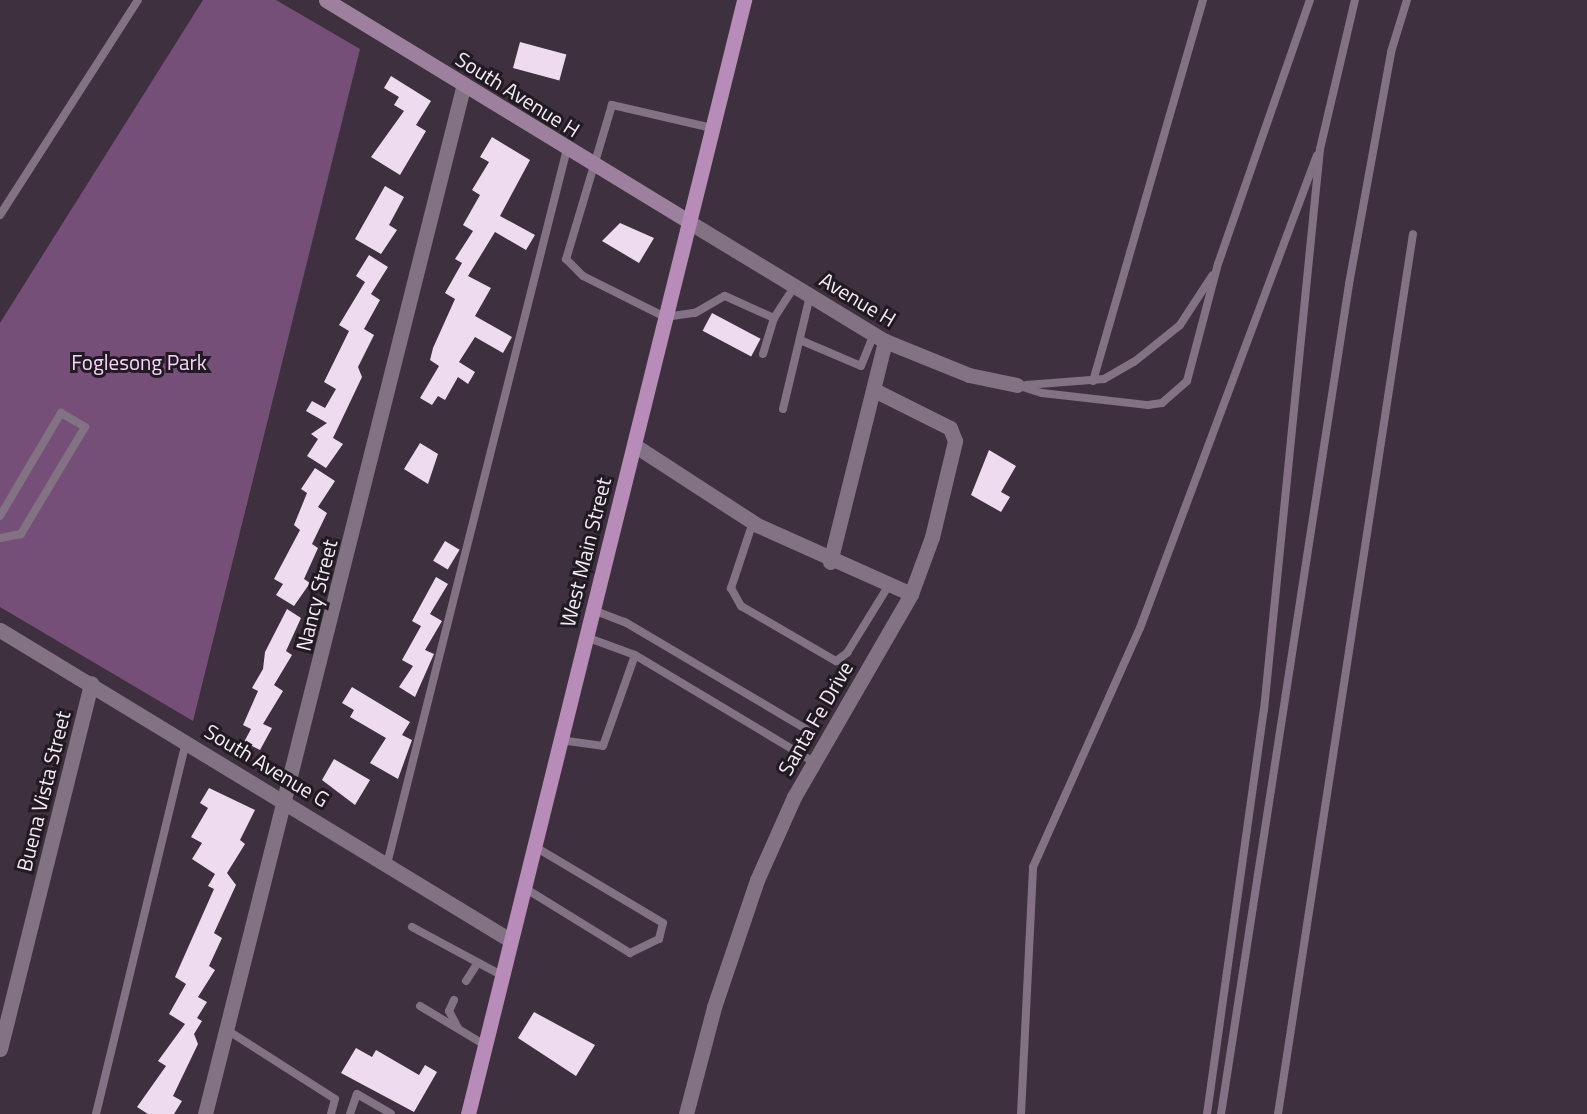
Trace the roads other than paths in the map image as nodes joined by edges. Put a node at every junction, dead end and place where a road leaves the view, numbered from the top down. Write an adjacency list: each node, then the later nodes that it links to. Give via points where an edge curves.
1 (138, 0): 13 (lane)
2 (326, 0): 8 (street, South Avenue H)
3 (744, 0): 9 (main road, West Main Street)
4 (1203, 0): 24 (lane)
5 (1310, 0): 16 (lane)
6 (1355, 0): 11 (lane)
7 (1407, 0): 68 (lane, via 1391,52 1349,284)
8 (464, 84): 10 (street, South Avenue H); 44 (street, Nancy Street)
9 (712, 128): 12 (lane, via 612,105); 14 (main road, West Main Street)
10 (567, 149): 12 (street, South Avenue H); 46 (lane)
11 (1320, 149): 66 (lane, via 1140,628 1033,867); 67 (lane, via 1264,710)
12 (595, 166): 14 (street, South Avenue H); 19 (lane, via 566,259 583,276)
13 (0, 215)
14 (689, 222): 17 (street, Avenue H); 19 (main road, West Main Street)
15 (1413, 234): 69 (lane)
16 (1218, 264): 24 (lane, via 1197,305 1180,326 1134,362); 25 (lane, via 1195,363 1187,381 1162,403 1041,393)
17 (795, 286): 18 (street, Avenue H); 20 (lane)
18 (810, 296): 21 (street, Avenue H); 22 (lane)
19 (665, 317): 20 (lane, via 695,313 725,296); 28 (main road, West Main Street)
20 (774, 318): 23 (lane)
21 (880, 338): 22 (lane, via 861,366); 25 (street, Avenue H, via 969,375); 26 (street)
22 (800, 340): 27 (lane)
23 (763, 354)
24 (1093, 381): 25 (lane)
25 (1017, 385)
26 (874, 390): 32 (street); 34 (street, Santa Fe Drive, via 941,419 956,441 932,537)
27 (783, 409)
28 (634, 445): 30 (street); 35 (main road, West Main Street)
29 (0, 516): 31 (lane, via 61,413 85,427 21,534)
30 (753, 522): 32 (street); 33 (lane, via 731,588 741,606 836,661 847,652)
31 (0, 538)
32 (830, 562): 33 (street)
33 (889, 585): 34 (street)
34 (911, 594): 43 (street, Santa Fe Drive)
35 (592, 610): 37 (main road, West Main Street); 40 (lane, via 625,622)
36 (0, 630): 39 (street, South Avenue G)
37 (586, 637): 38 (lane); 41 (main road, West Main Street)
38 (635, 655): 41 (lane, via 603,746); 43 (lane)
39 (91, 683): 42 (street, South Avenue G); 58 (street, Buena Vista Street)
40 (806, 729)
41 (560, 740): 45 (main road, West Main Street)
42 (187, 741): 44 (street, South Avenue G); 59 (lane)
43 (814, 762): 65 (street, Santa Fe Drive, via 757,880 714,1007)
44 (286, 801): 46 (street, South Avenue G); 56 (street, Nancy Street)
45 (534, 846): 47 (main road, West Main Street); 47 (lane, via 663,922 659,939 630,953)
46 (387, 864): 49 (street, South Avenue G)
47 (523, 887): 49 (main road, West Main Street)
48 (412, 927): 50 (lane)
49 (510, 940): 51 (main road, West Main Street)
50 (477, 964): 51 (lane); 52 (lane)
51 (501, 975): 57 (main road, West Main Street)
52 (466, 981)
53 (454, 1000): 55 (lane, via 449,1011)
54 (420, 1006): 55 (lane)
55 (458, 1029): 57 (lane)
56 (227, 1030): 60 (street, Nancy Street); 61 (lane, via 335,1098)
57 (485, 1045): 64 (main road, West Main Street)
58 (0, 1049)
59 (96, 1114)
60 (205, 1114)
61 (331, 1114)
62 (350, 1114): 63 (lane, via 357,1094)
63 (391, 1114)
64 (468, 1114)
65 (686, 1114)
66 (1021, 1114)
67 (1207, 1114)
68 (1221, 1114)
69 (1278, 1114)

